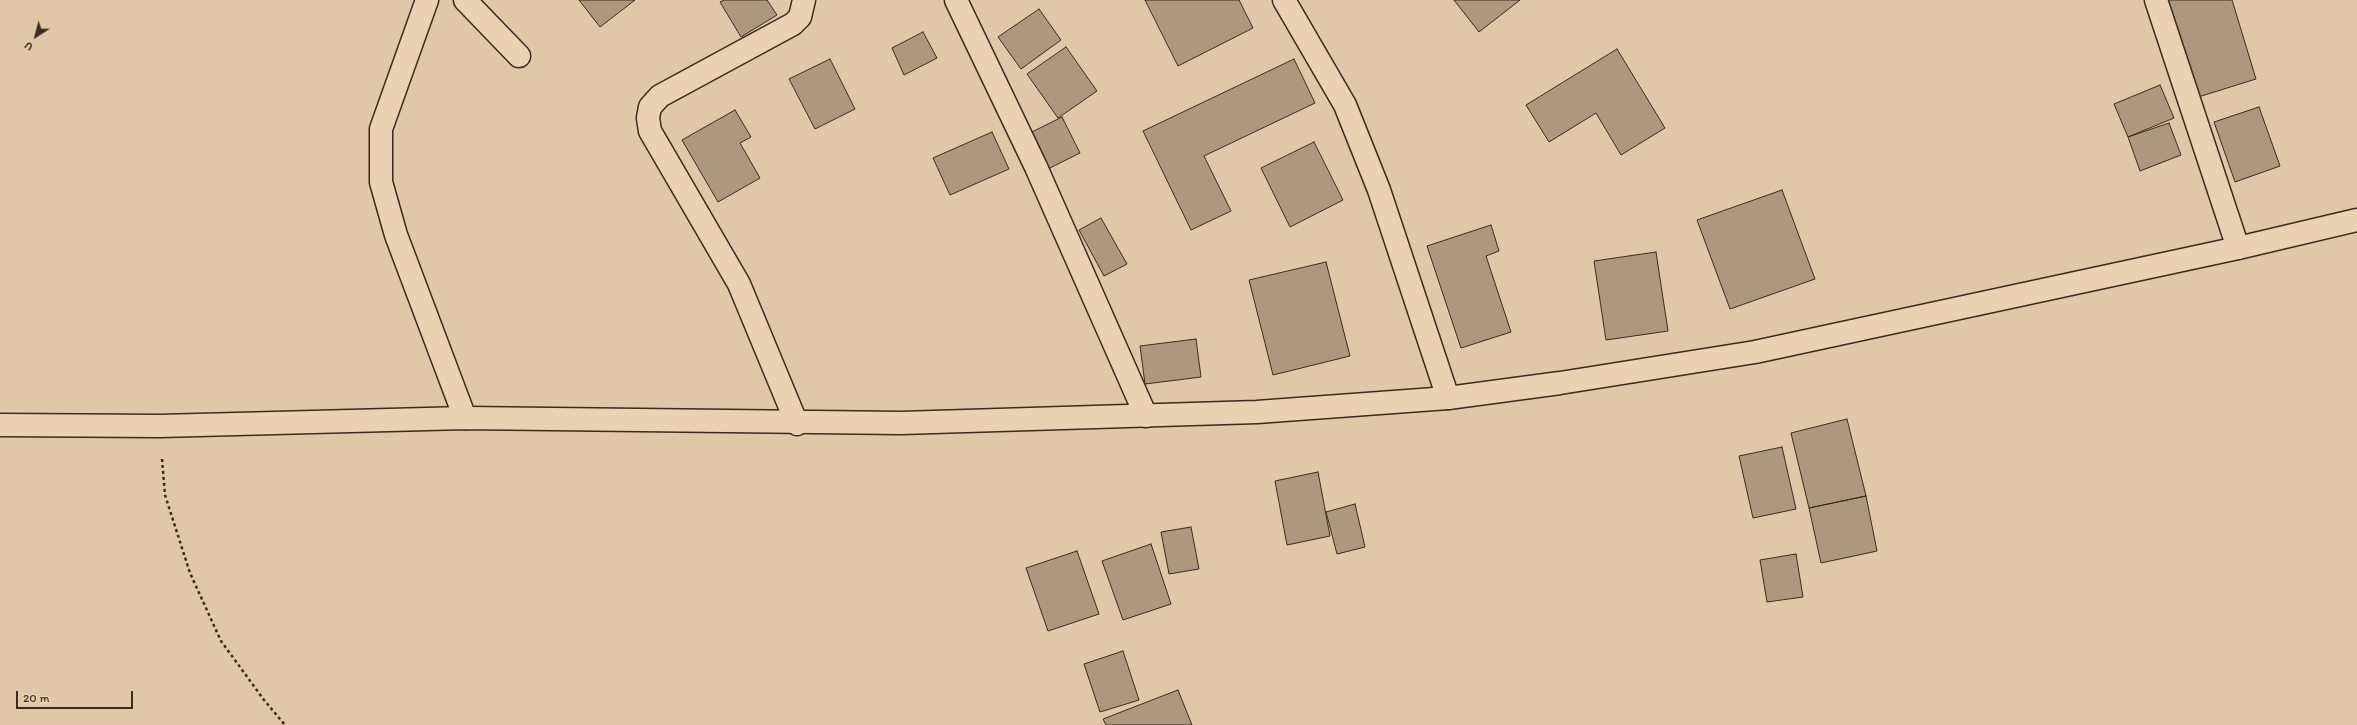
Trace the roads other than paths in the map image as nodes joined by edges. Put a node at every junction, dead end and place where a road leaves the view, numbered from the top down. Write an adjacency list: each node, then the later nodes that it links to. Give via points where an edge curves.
1 (427, 0): 12 (main road, via 381,129 380,182 396,235)
2 (465, 0): 7 (main road)
3 (804, 0): 13 (main road, via 800,17 793,24 660,96 650,107 648,118 650,131 739,284)
4 (956, 0): 11 (main road, via 1036,167)
5 (1284, 0): 10 (main road, via 1345,105 1379,190)
6 (2156, 0): 9 (main road)
7 (519, 56)
8 (2357, 220): 9 (main road)
9 (2238, 248): 10 (main road, via 1755,352)
10 (1448, 398): 11 (main road, via 1257,412)
11 (1146, 416): 13 (main road)
12 (465, 418): 13 (main road); 14 (main road, via 160,426)
13 (797, 424)
14 (0, 425)

